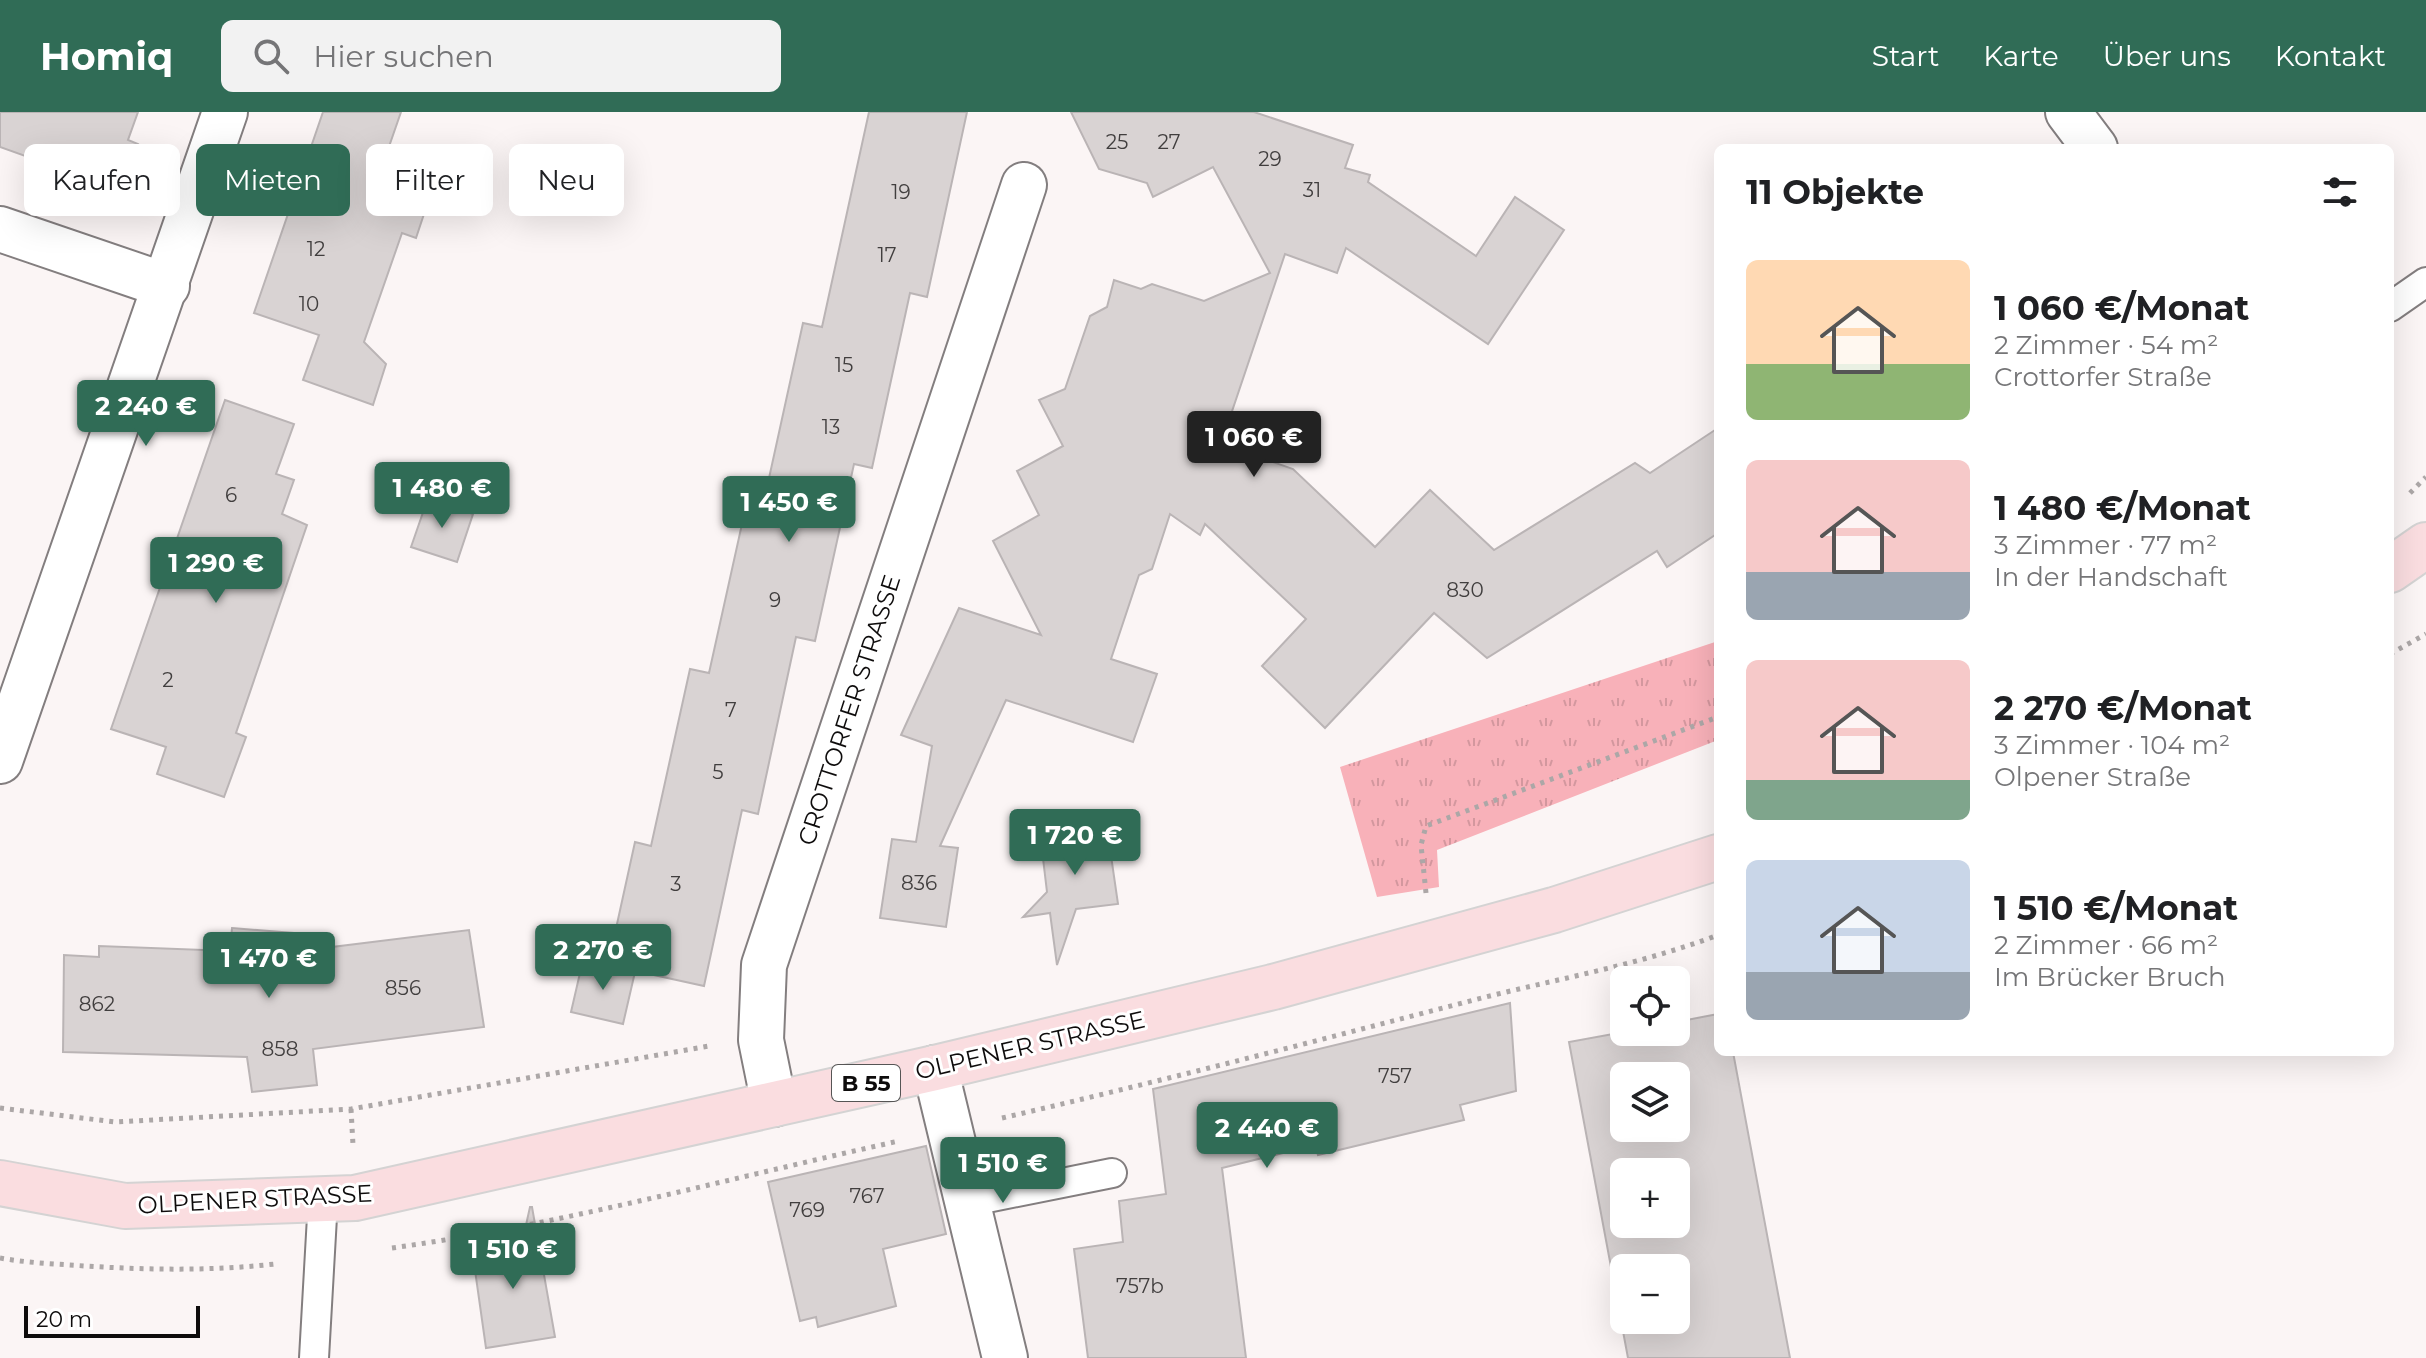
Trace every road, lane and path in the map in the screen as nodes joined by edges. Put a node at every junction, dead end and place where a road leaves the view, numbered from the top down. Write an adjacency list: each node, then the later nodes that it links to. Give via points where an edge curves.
1 (225, 112): 7 (street)
2 (2068, 112): 3 (street)
3 (2092, 144)
4 (1024, 185): 15 (street, CROTTORFER STRASSE, via 764,965)
5 (0, 229): 7 (street)
6 (2426, 282): 8 (lane)
7 (167, 286): 12 (street)
8 (2394, 304)
9 (2426, 634): 10 (path)
10 (2394, 652)
11 (1714, 718): 14 (path, via 1426,826 1421,845)
12 (0, 761)
13 (1714, 858): 16 (main road, OLPENER STRASSE / B 55, via 1554,910 1273,987)
14 (1427, 897)
15 (761, 1040): 17 (street, CROTTORFER STRASSE); 18 (path, via 682,1049 351,1109 115,1122)
16 (935, 1068): 17 (main road, OLPENER STRASSE / B 55); 22 (street)
17 (774, 1104): 21 (main road, OLPENER STRASSE / B 55, via 355,1198)
18 (0, 1108)
19 (1112, 1173): 22 (lane)
20 (0, 1183): 21 (main road, OLPENER STRASSE / B 55, via 125,1206)
21 (323, 1199): 23 (lane)
22 (967, 1202): 24 (street)
23 (314, 1358)
24 (1005, 1358)

